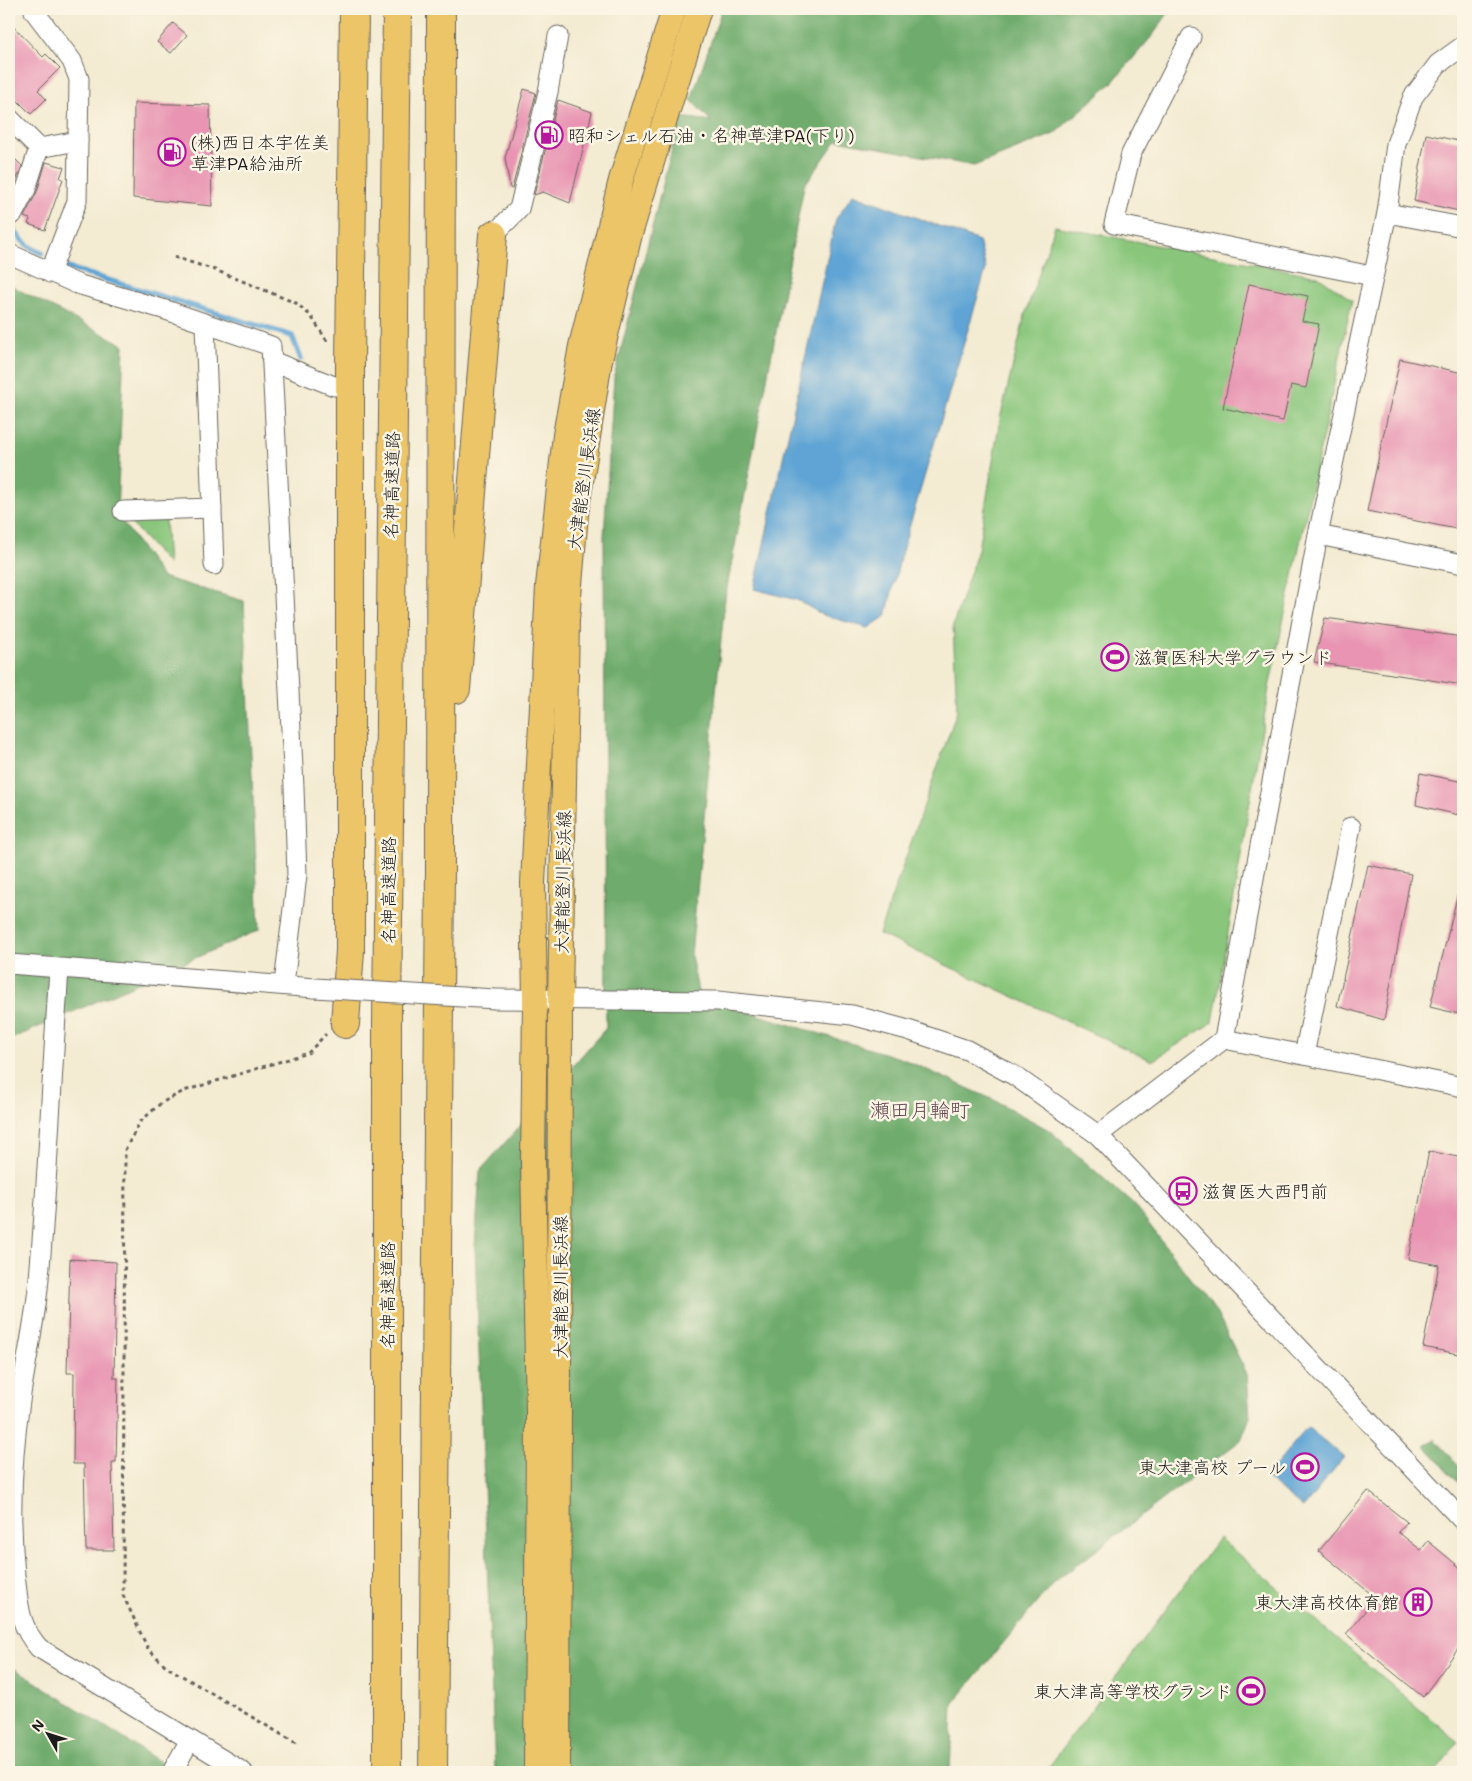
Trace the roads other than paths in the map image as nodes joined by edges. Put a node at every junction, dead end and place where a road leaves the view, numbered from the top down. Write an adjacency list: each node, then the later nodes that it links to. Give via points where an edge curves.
1 (354, 9): 35 (highway, via 350,950)
2 (397, 9): 44 (highway, 名神高速道路, via 387,1024)
3 (441, 9): 29 (highway)
4 (674, 9): 33 (main road, 大津能登川長浜線, via 621,180 581,346 564,445 548,586 533,883)
5 (699, 9): 34 (main road, 大津能登川長浜線, via 630,234 600,360 576,514 567,620)
6 (34, 10): 11 (street, via 72,61 79,79)
7 (558, 36): 16 (street, via 548,92 519,209)
8 (1191, 36): 19 (street, via 1130,154 1114,224)
9 (1463, 46): 14 (street, via 1438,64 1413,96 1396,144)
10 (9, 118): 12 (street)
11 (78, 141): 12 (street); 18 (street, via 77,202)
12 (39, 148): 13 (street, via 26,189)
13 (13, 214)
14 (1387, 214): 15 (street); 19 (street)
15 (1463, 227)
16 (493, 235): 29 (highway)
17 (9, 256): 18 (street)
18 (50, 273): 20 (street)
19 (1372, 276): 25 (street)
20 (205, 324): 21 (street, via 271,346); 23 (street)
21 (272, 361): 22 (street); 32 (street, via 297,875)
22 (334, 386)
23 (212, 508): 24 (street); 27 (street)
24 (123, 511)
25 (1318, 534): 26 (street); 36 (street)
26 (1463, 564)
27 (214, 565)
28 (1351, 828): 37 (street)
29 (440, 870): 45 (highway)
30 (9, 964): 31 (street)
31 (59, 969): 32 (street); 41 (street, via 39,1280 20,1396 11,1506 19,1609 27,1634 40,1648)
32 (284, 984): 33 (street, bridge)
33 (535, 1000): 34 (street); 46 (main road, 大津能登川長浜線)
34 (560, 1000): 39 (street, via 718,1001 852,1015 967,1050 1015,1076); 47 (main road, 大津能登川長浜線)
35 (345, 1024)
36 (1224, 1039): 37 (street); 39 (street)
37 (1304, 1055): 38 (street)
38 (1463, 1087)
39 (1098, 1135): 40 (street)
40 (1463, 1521)
41 (190, 1740): 42 (street); 43 (street)
42 (172, 1772)
43 (243, 1772)
44 (388, 1772)
45 (434, 1772)
46 (536, 1772)
47 (558, 1772)

